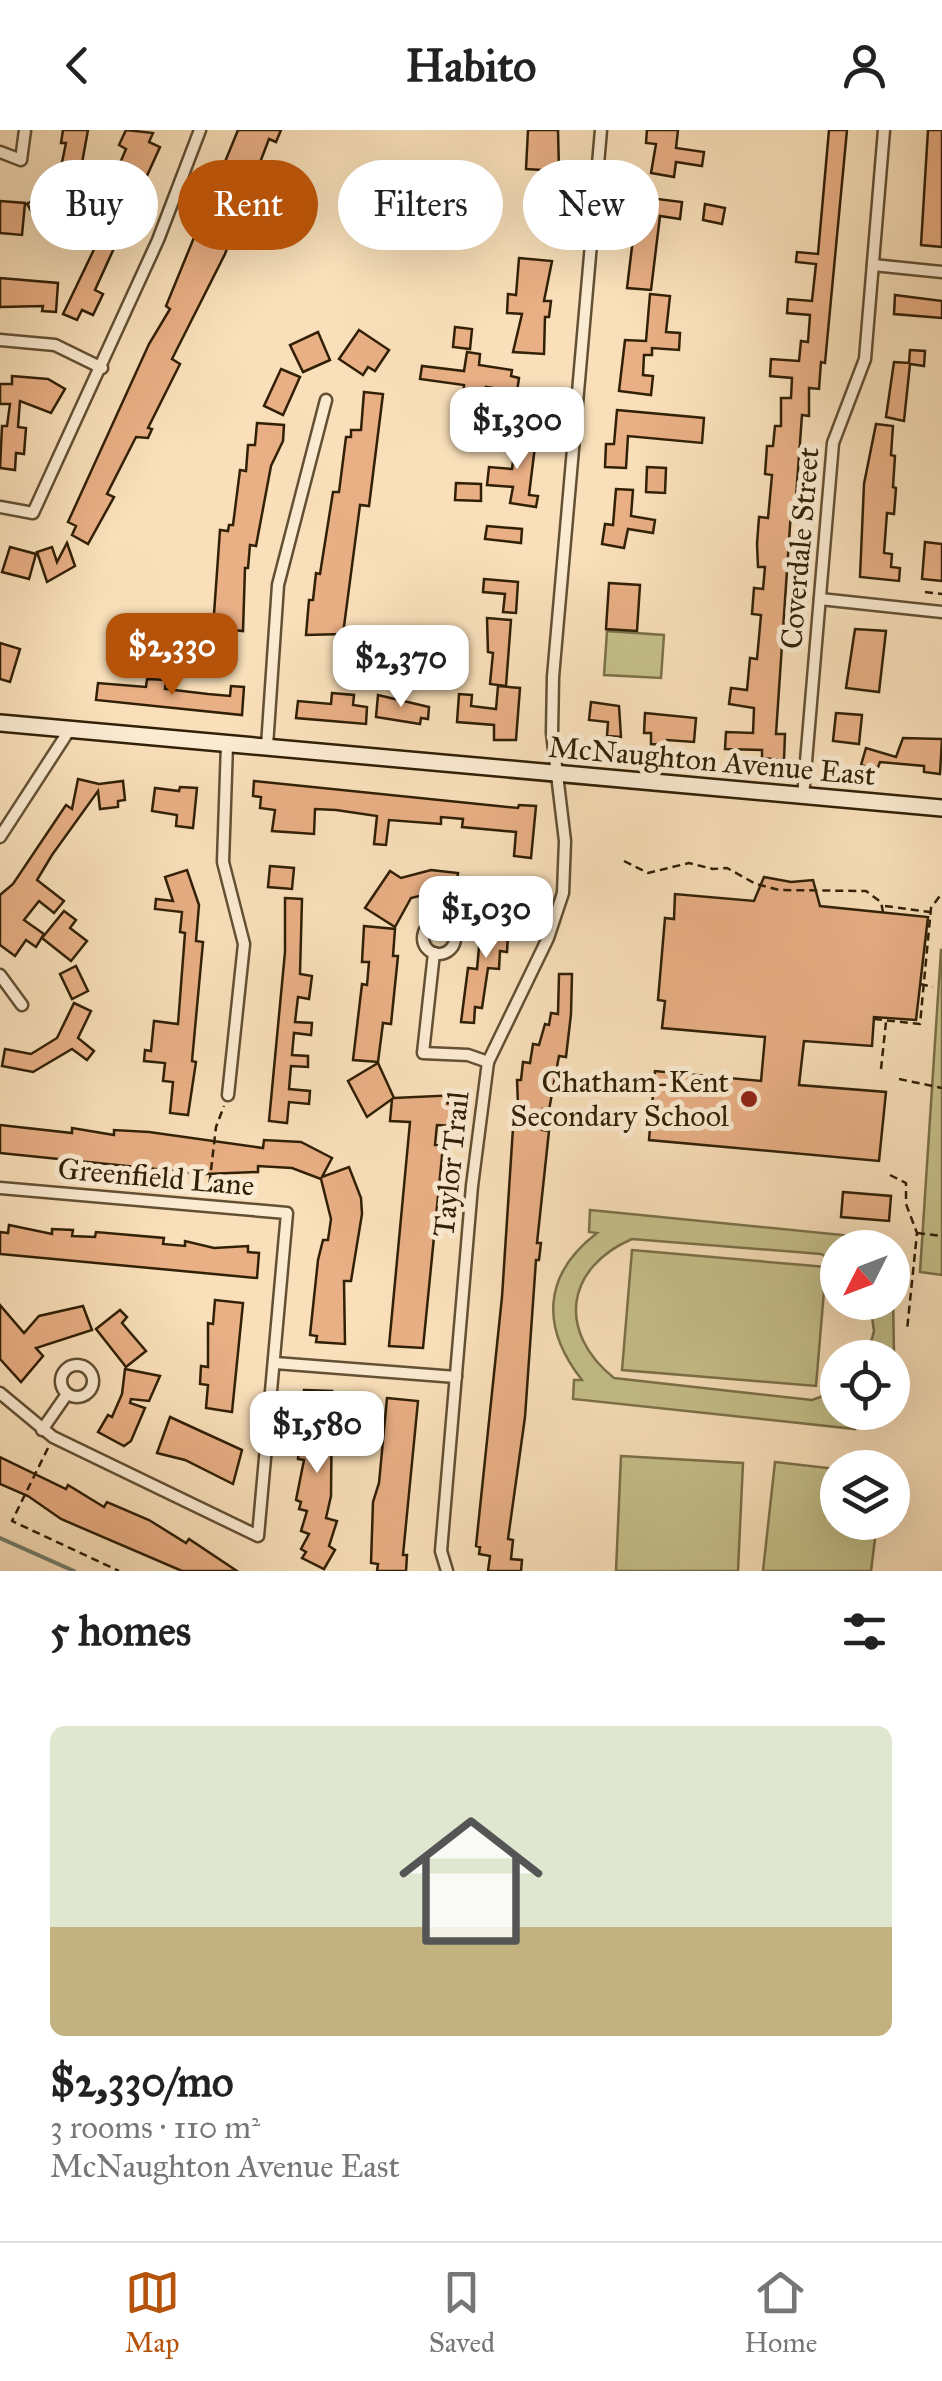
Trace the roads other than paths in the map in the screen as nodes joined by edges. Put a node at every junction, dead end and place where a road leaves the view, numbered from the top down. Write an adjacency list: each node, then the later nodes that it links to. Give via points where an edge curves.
1 (25, 130): 5 (street, via 21,160)
2 (200, 130): 9 (street)
3 (601, 130): 18 (street, Taylor Trail, via 552,677)
4 (884, 130): 6 (street, Coverdale Street)
5 (0, 152)
6 (872, 265): 7 (street); 12 (street, Coverdale Street, via 862,371 833,443)
7 (942, 272)
8 (0, 340): 9 (street, via 55,345)
9 (102, 368): 11 (street, via 33,513)
10 (326, 400): 17 (street, via 278,584)
11 (0, 507)
12 (820, 599): 13 (street); 19 (street, Coverdale Street)
13 (942, 612)
14 (0, 722): 15 (main road, McNaughton Avenue East)
15 (70, 729): 16 (main road, McNaughton Avenue East); 21 (street)
16 (227, 744): 17 (main road, McNaughton Avenue East); 26 (street, via 223,862 244,944)
17 (267, 746): 18 (main road, McNaughton Avenue East)
18 (558, 777): 19 (main road, McNaughton Avenue East); 25 (street, Taylor Trail, via 566,842 563,893)
19 (803, 797): 20 (main road, McNaughton Avenue East)
20 (942, 808)
21 (0, 838)
22 (434, 953): 25 (street, via 423,1053)
23 (0, 975): 24 (street)
24 (22, 1005)
25 (488, 1062): 29 (street, Taylor Trail)
26 (228, 1094)
27 (0, 1188): 28 (street, Greenfield Lane, via 286,1213)
28 (275, 1363): 29 (street); 32 (street, Greenfield Lane, via 258,1536)
29 (456, 1377): 33 (street, Taylor Trail, via 442,1551)
30 (0, 1393): 32 (street, Greenfield Lane)
31 (67, 1394): 32 (street)
32 (42, 1430)
33 (447, 1571)

